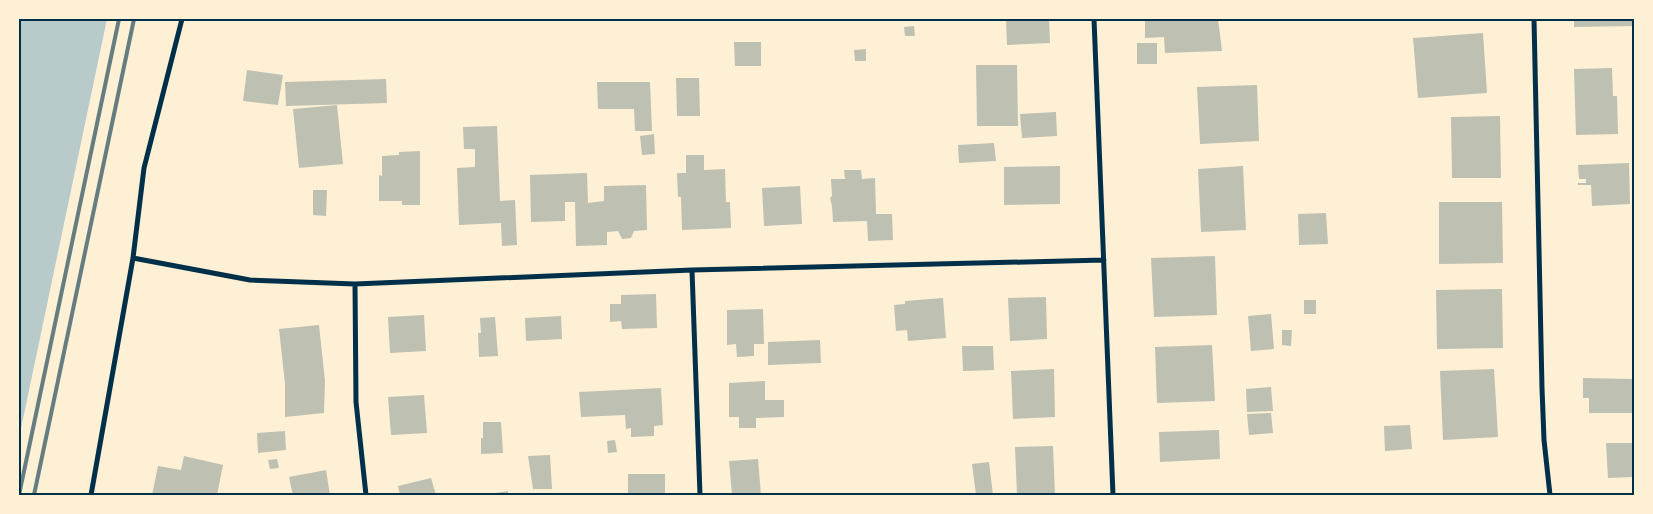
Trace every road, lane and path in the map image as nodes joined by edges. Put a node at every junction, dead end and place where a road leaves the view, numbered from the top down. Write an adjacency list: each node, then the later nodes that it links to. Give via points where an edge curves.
1 (182, 19): 4 (street, via 144,168)
2 (1094, 19): 5 (street)
3 (1534, 19): 12 (street, via 1542,388)
4 (133, 258): 7 (street, via 250,280); 8 (street)
5 (1104, 260): 6 (street); 11 (street)
6 (692, 270): 7 (street); 10 (street)
7 (355, 284): 9 (street, via 356,402)
8 (91, 495)
9 (366, 495)
10 (700, 495)
11 (1113, 495)
12 (1550, 495)

